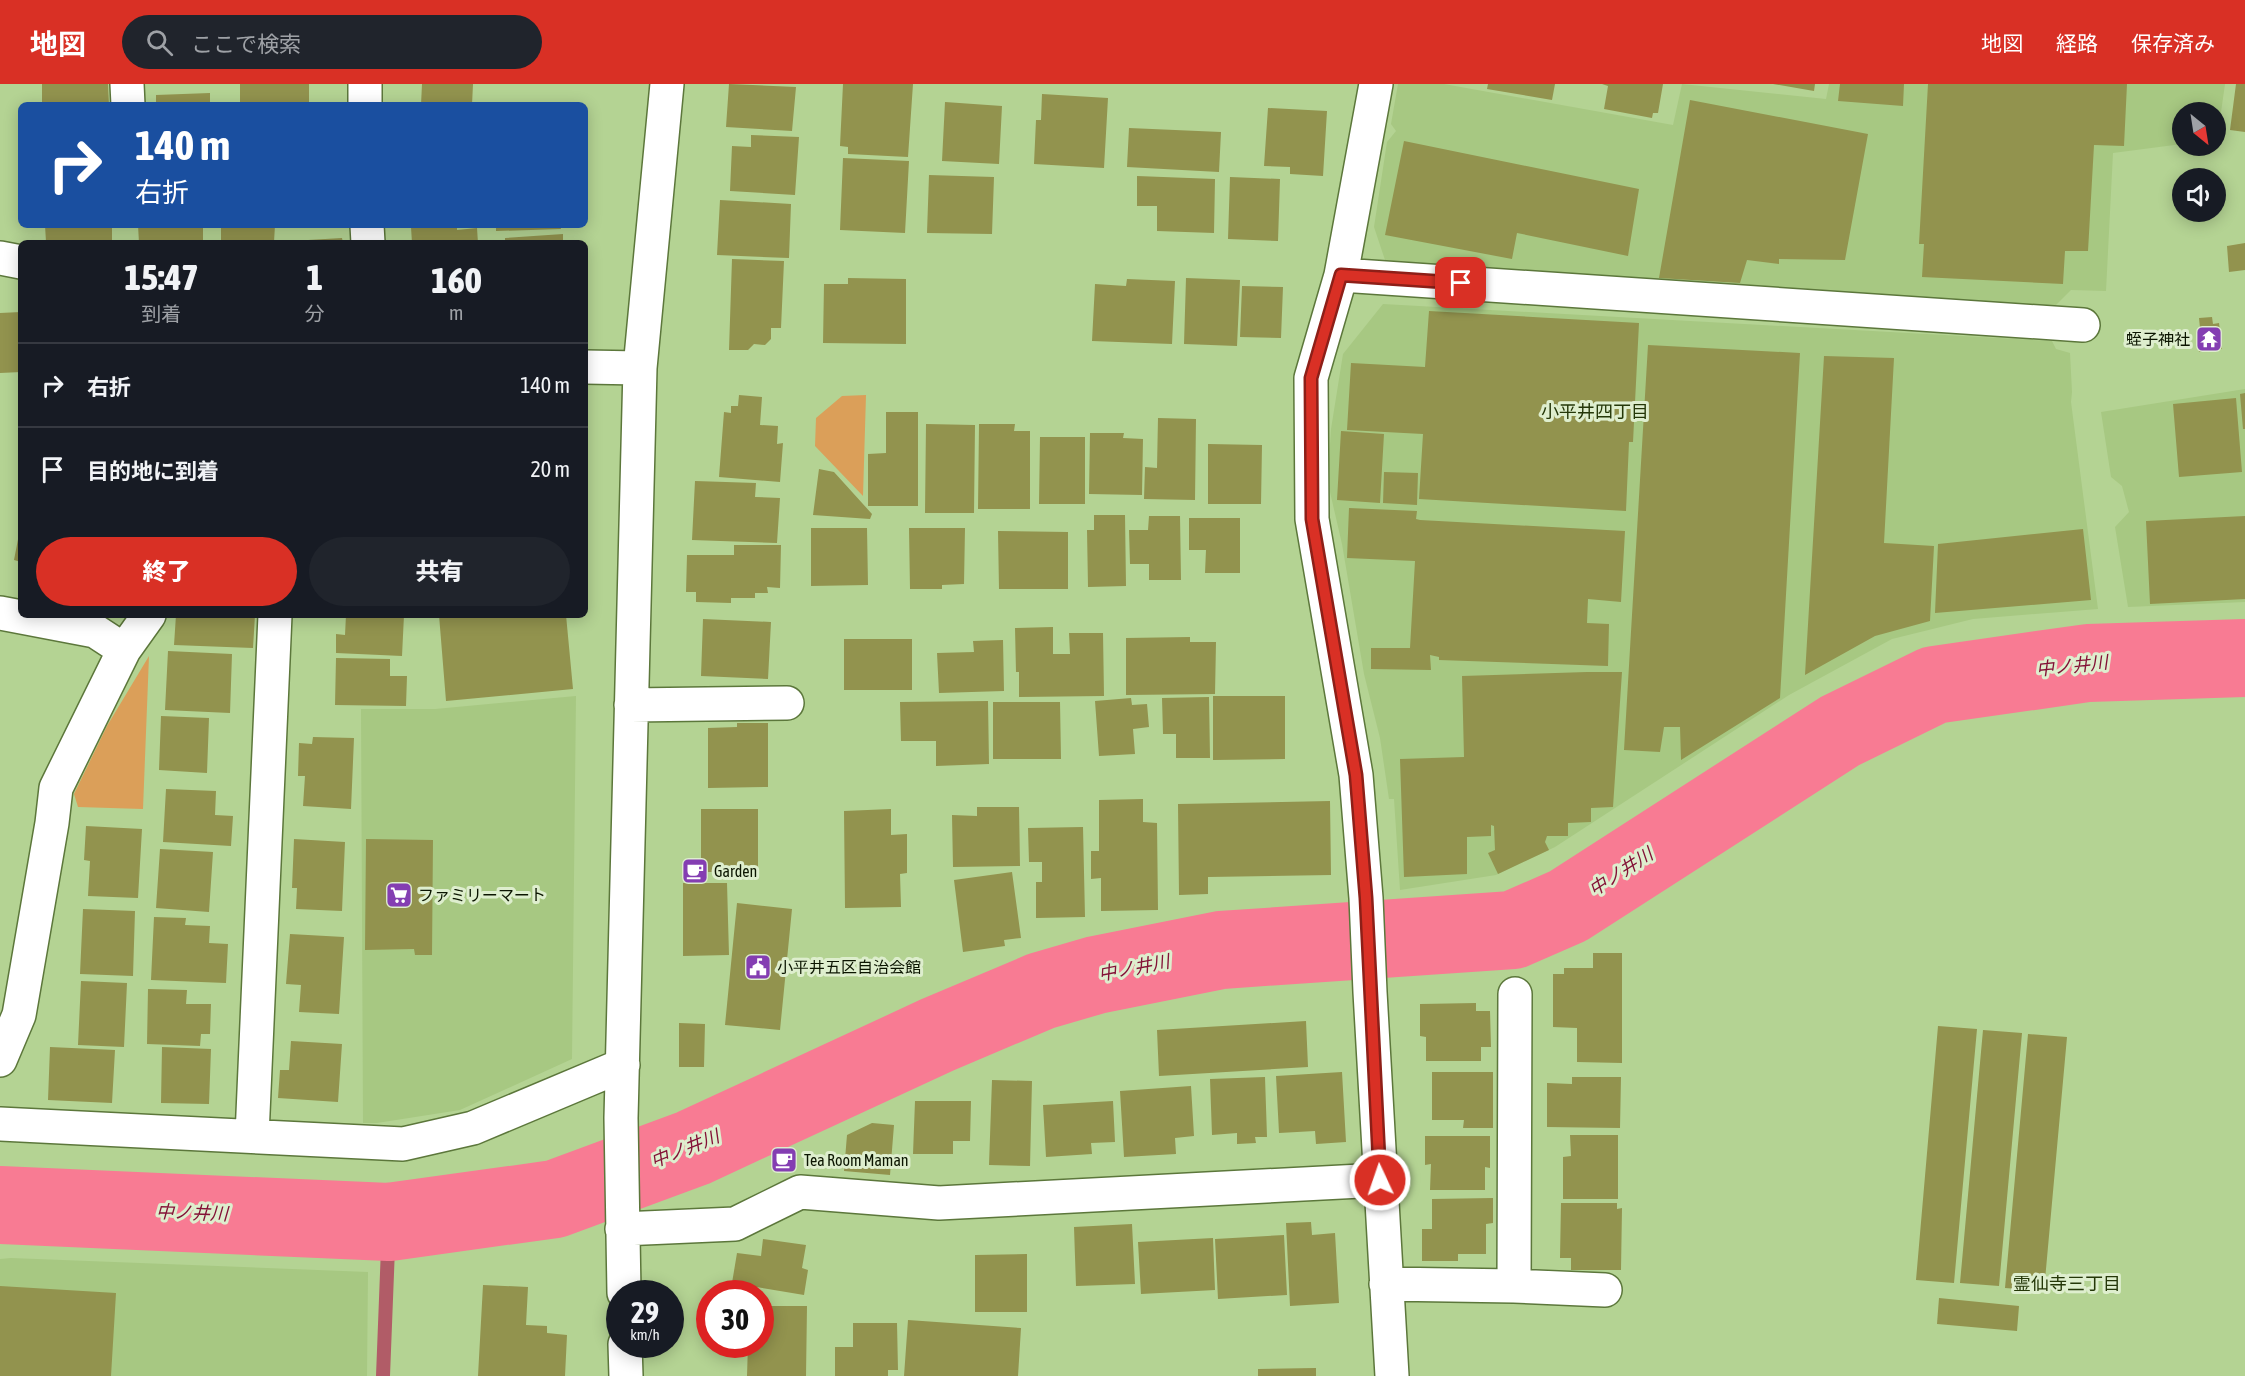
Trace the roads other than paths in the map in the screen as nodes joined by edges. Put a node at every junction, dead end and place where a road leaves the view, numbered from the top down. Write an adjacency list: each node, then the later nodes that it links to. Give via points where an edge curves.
1 (127, 84): 5 (street)
2 (365, 84): 6 (street)
3 (667, 84): 12 (street)
4 (1376, 84): 9 (street)
5 (128, 102)
6 (364, 102)
7 (0, 258): 8 (street)
8 (18, 261)
9 (1341, 275): 10 (street); 26 (street, via 1311,378 1312,519 1356,775)
10 (2083, 325)
11 (588, 367): 12 (street)
12 (640, 368): 20 (street)
13 (0, 613): 14 (street)
14 (18, 616)
15 (26, 618): 18 (street, via 95,631)
16 (147, 618): 18 (street)
17 (275, 618): 25 (street)
18 (124, 651): 22 (street, via 56,788 19,1015)
19 (787, 703): 20 (street)
20 (631, 705): 23 (street)
21 (1515, 994): 30 (street)
22 (0, 1060)
23 (623, 1065): 25 (street, via 473,1128 403,1144); 27 (street)
24 (0, 1124): 25 (street)
25 (252, 1136)
26 (1380, 1180): 27 (street, via 939,1203 800,1192 735,1224); 29 (street)
27 (622, 1224): 28 (street)
28 (624, 1280)
29 (1386, 1284): 30 (street); 34 (street)
30 (1514, 1286): 31 (street)
31 (1605, 1290)
32 (625, 1358): 33 (street)
33 (626, 1376)
34 (1392, 1376)

